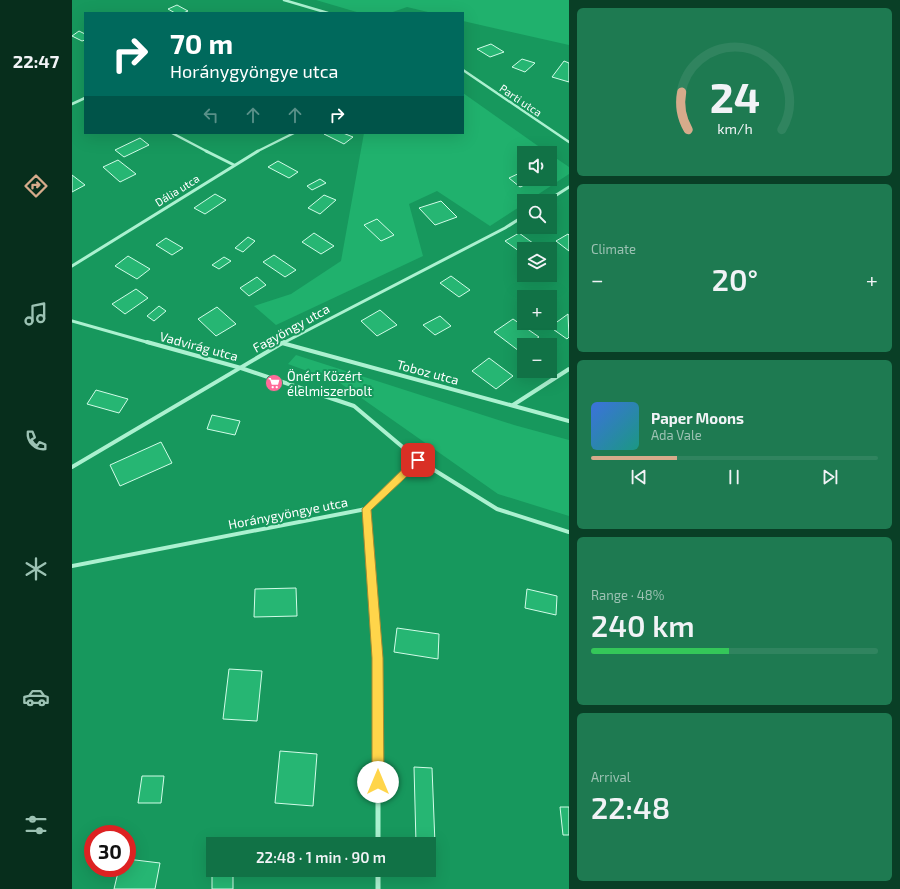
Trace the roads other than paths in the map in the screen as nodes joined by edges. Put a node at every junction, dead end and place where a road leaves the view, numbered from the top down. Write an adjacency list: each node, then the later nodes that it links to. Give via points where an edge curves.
1 (284, 0): 2 (street)
2 (325, 12)
3 (464, 71): 8 (street, Parti utca)
4 (84, 98): 5 (street)
5 (72, 104)
6 (174, 134): 9 (street)
7 (292, 134): 9 (street, Dália utca)
8 (569, 142)
9 (234, 165): 13 (street, Dália utca)
10 (569, 187): 11 (street)
11 (557, 195)
12 (517, 220): 15 (street, Fagyöngy utca)
13 (72, 266)
14 (72, 321): 16 (street, Vadvirág utca)
15 (282, 343): 16 (street, Fagyöngy utca); 18 (street, Toboz utca)
16 (241, 368): 20 (street, Vadvirág utca, via 354,406); 21 (street, Fagyöngy utca)
17 (569, 369): 18 (street)
18 (513, 405): 19 (street, Toboz utca)
19 (569, 421)
20 (418, 460): 22 (street, Horánygyöngye utca); 23 (street, via 497,510)
21 (72, 466)
22 (366, 509): 24 (street, Horánygyöngye utca); 25 (street, via 378,658)
23 (569, 532)
24 (72, 566)
25 (378, 837)
26 (378, 877): 27 (street)
27 (378, 889)

